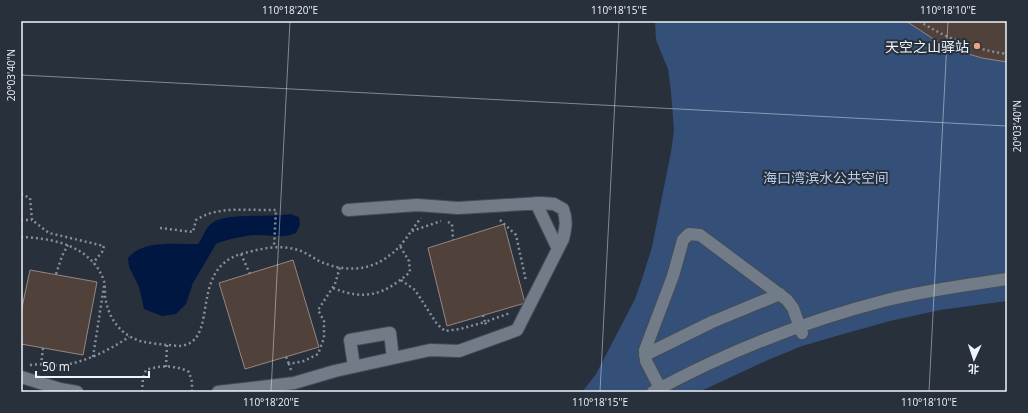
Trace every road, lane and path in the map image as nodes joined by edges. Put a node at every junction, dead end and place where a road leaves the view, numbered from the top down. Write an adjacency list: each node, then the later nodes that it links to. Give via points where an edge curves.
1 (919, 21): 2 (path, via 949,38 980,50)
2 (1007, 54)
3 (21, 194): 9 (path, via 30,198)
4 (536, 203): 5 (street, via 458,208); 19 (street); 19 (street, via 554,204 563,208 567,218 566,228)
5 (430, 207): 6 (street, via 417,205); 13 (path)
6 (348, 210)
7 (498, 218): 28 (path, via 516,235)
8 (21, 220): 9 (path)
9 (32, 220): 21 (path, via 49,233 104,246)
10 (456, 220): 11 (path)
11 (452, 224): 13 (path, via 445,221 437,222); 15 (path)
12 (160, 228): 18 (path, via 193,232 196,220 216,211 276,210)
13 (410, 232): 17 (path)
14 (21, 237): 16 (path, via 52,239)
15 (453, 240)
16 (68, 245): 21 (path); 23 (path)
17 (400, 246): 22 (path, via 390,256 364,269); 26 (path, via 409,261 410,272)
18 (274, 247): 20 (path); 22 (path, via 298,250)
19 (558, 249): 37 (street, via 517,330)
20 (240, 254): 24 (path); 38 (path, via 224,262 212,278 198,336 185,345)
21 (93, 263): 27 (path)
22 (340, 267): 30 (path)
23 (56, 274)
24 (250, 274)
25 (1007, 279): 35 (street, via 887,300)
26 (401, 280): 30 (path, via 376,294 360,295); 34 (path, via 415,290 437,324 445,331)
27 (104, 282): 36 (path, via 110,313 119,330); 41 (path)
28 (526, 283)
29 (1007, 286): 35 (street, via 902,304)
30 (333, 288): 44 (path, via 318,310 324,321 324,338 318,354 304,361)
31 (780, 294): 35 (street, via 793,308); 40 (street, via 712,322); 40 (street, via 700,235 689,234 683,240)
32 (514, 312): 34 (path)
33 (483, 315): 34 (path)
34 (485, 322): 37 (path)
35 (801, 330): 51 (street)
36 (129, 337): 38 (path); 41 (path)
37 (493, 340): 43 (street, via 460,351 430,350)
38 (167, 345): 48 (path)
39 (43, 348): 45 (path)
40 (645, 355): 51 (street)
41 (92, 357): 45 (path, via 63,365)
42 (286, 357): 44 (path)
43 (393, 358): 47 (street); 47 (street, via 390,333 350,340)
44 (289, 364): 50 (path)
45 (41, 365): 46 (path)
46 (27, 366)
47 (354, 366): 50 (street)
48 (166, 367): 53 (path, via 146,370); 54 (path, via 181,368 189,372)
49 (21, 377): 52 (street)
50 (294, 387): 55 (street)
51 (661, 391)
52 (77, 392)
53 (142, 392)
54 (192, 392)
55 (218, 392)

